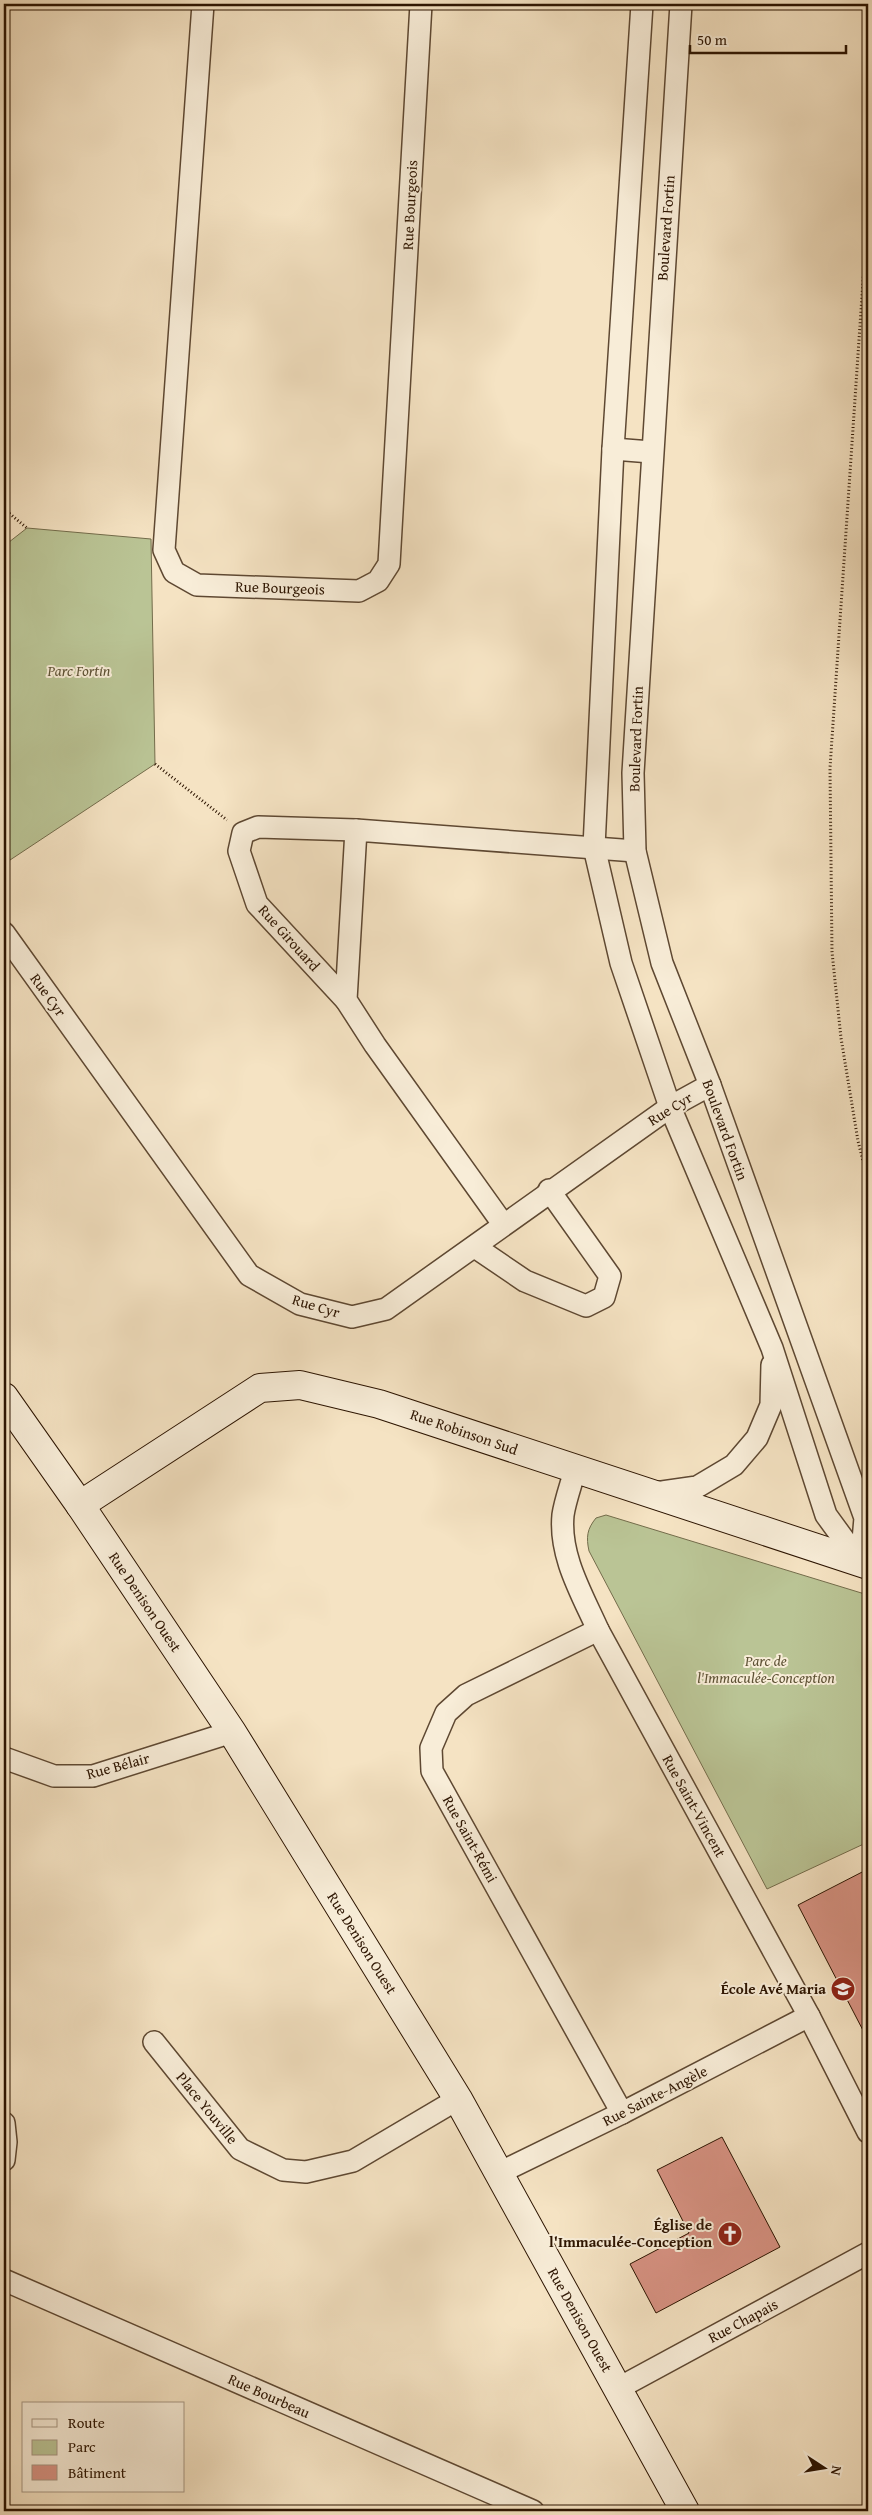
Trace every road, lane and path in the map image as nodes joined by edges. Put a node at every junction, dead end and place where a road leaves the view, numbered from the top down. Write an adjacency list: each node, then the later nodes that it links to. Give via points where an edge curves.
1 (203, 4): 2 (street, Rue Bourgeois, via 164,550 174,572 197,585 359,591 378,581 388,564)
2 (421, 4)
3 (642, 4): 6 (street)
4 (681, 4): 7 (street, Boulevard Fortin)
5 (868, 208): 19 (path, via 830,768 832,952 858,1141)
6 (613, 449): 7 (street); 13 (street)
7 (651, 452): 14 (street, Boulevard Fortin, via 633,773)
8 (4, 509): 9 (path)
9 (27, 528)
10 (155, 764): 12 (path)
11 (356, 830): 12 (street, via 258,827); 13 (street); 16 (street)
12 (243, 833): 16 (street, Rue Girouard, via 239,851 257,904)
13 (594, 847): 14 (street); 18 (street, via 621,963)
14 (635, 850): 17 (street, Boulevard Fortin, via 662,963)
15 (4, 933): 22 (street, Rue Cyr, via 249,1275 300,1304 352,1317 386,1309)
16 (346, 1000): 21 (street, Rue Girouard)
17 (710, 1085): 18 (street, Rue Cyr); 28 (street, Boulevard Fortin, via 865,1518)
18 (670, 1107): 20 (street, Rue Cyr); 23 (street)
19 (868, 1181)
20 (550, 1190): 21 (street, Rue Cyr); 22 (street, via 610,1276 604,1297 586,1306 524,1281)
21 (503, 1224): 22 (street, Rue Cyr)
22 (475, 1247)
23 (772, 1348): 26 (street, via 771,1405 757,1438 734,1465 697,1487); 28 (street, via 826,1515)
24 (4, 1397): 27 (street, Rue Denison Ouest)
25 (575, 1470): 26 (street, Rue Robinson Sud); 27 (street, Rue Robinson Sud, via 379,1404 300,1384 260,1388); 29 (street, Rue Saint-Vincent, via 563,1515 564,1540 571,1569)
26 (651, 1494): 28 (street, Rue Robinson Sud)
27 (80, 1505): 30 (street, Rue Denison Ouest)
28 (865, 1564)
29 (598, 1630): 32 (street, Rue Saint-Vincent); 35 (street, Rue Saint-Rémi, via 466,1695 446,1713 431,1748 432,1771)
30 (232, 1732): 31 (street, Rue Bélair, via 92,1776 54,1776); 34 (street, Rue Denison Ouest)
31 (4, 1758)
32 (809, 2016): 35 (street, Rue Sainte-Angèle); 37 (street, Rue Saint-Vincent)
33 (154, 2042): 34 (street, Place Youville, via 240,2150 283,2170 306,2172 353,2161)
34 (458, 2099): 39 (street, Rue Denison Ouest)
35 (622, 2113): 39 (street, Rue Sainte-Angèle)
36 (4, 2124): 38 (street)
37 (868, 2132)
38 (4, 2160)
39 (499, 2173): 42 (street, Rue Denison Ouest)
40 (868, 2254): 42 (street, Rue Chapais)
41 (4, 2280): 43 (street, Rue Bourbeau)
42 (617, 2388): 44 (street, Rue Denison Ouest)
43 (533, 2511)
44 (685, 2511)

